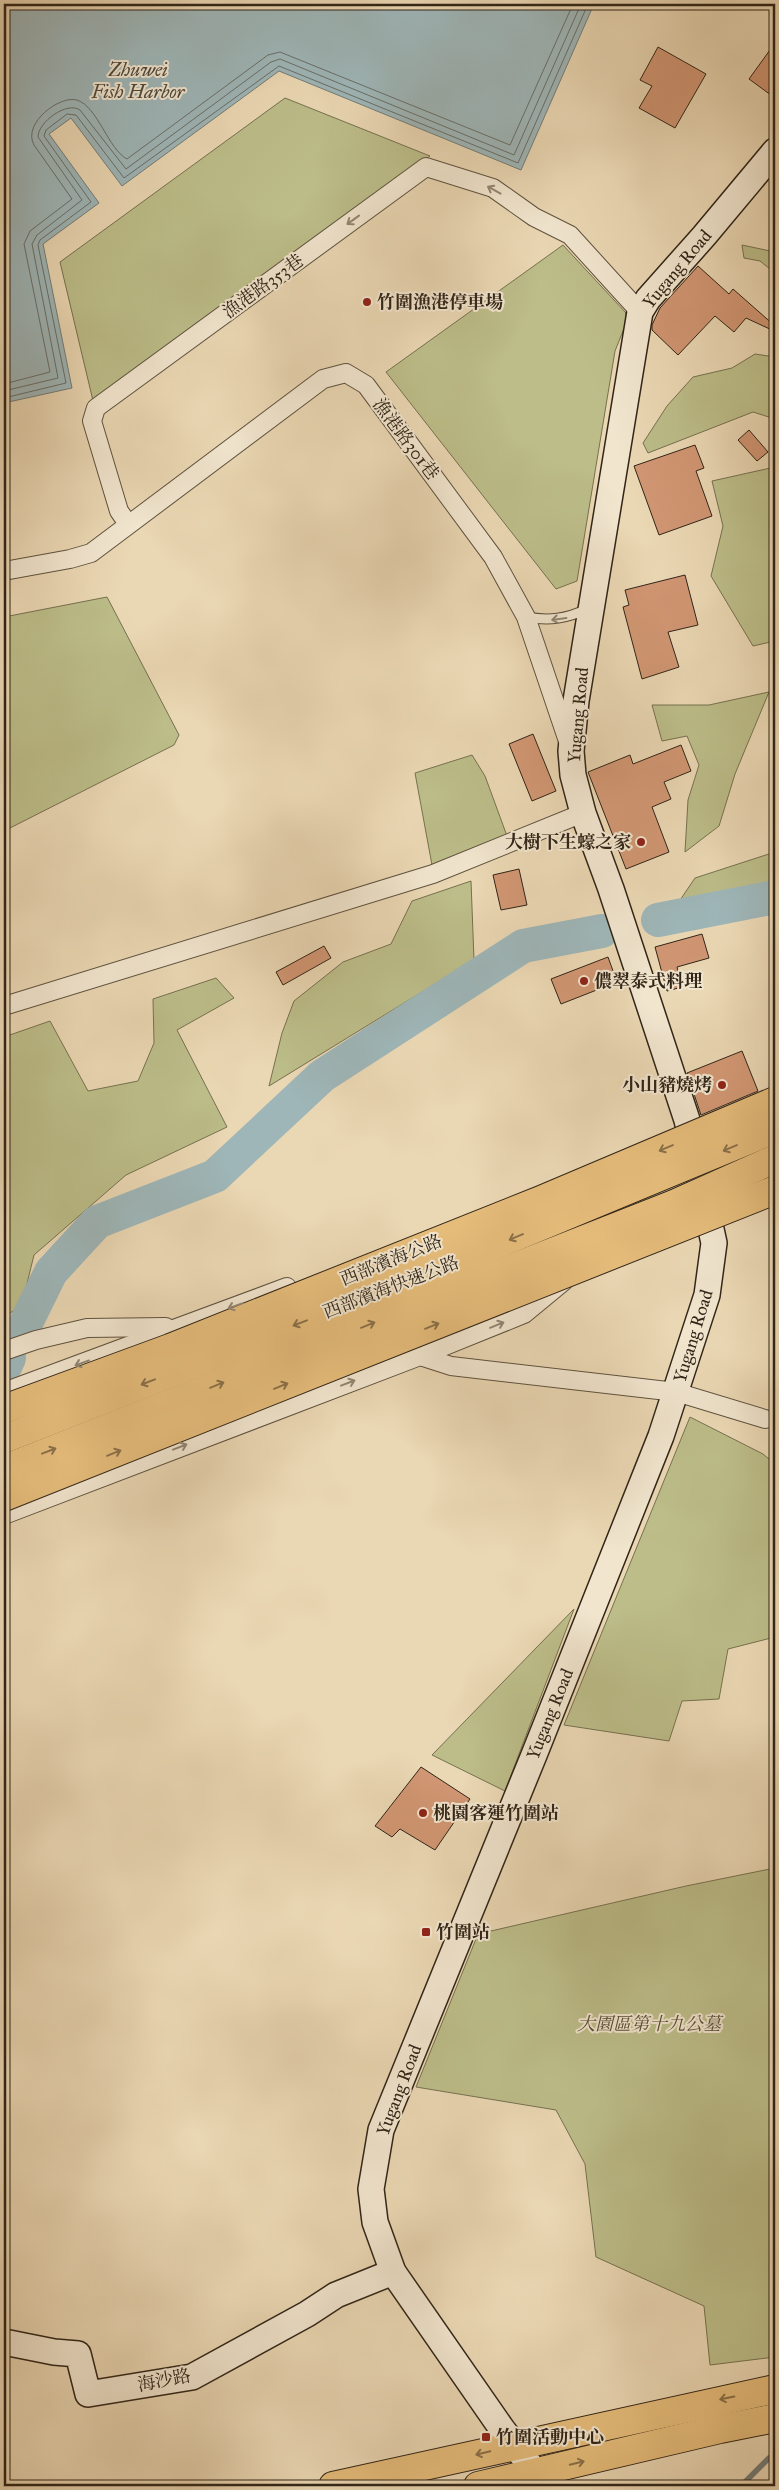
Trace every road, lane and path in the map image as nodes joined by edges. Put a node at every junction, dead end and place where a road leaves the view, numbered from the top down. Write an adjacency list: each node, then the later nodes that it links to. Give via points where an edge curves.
1 (775, 151): 2 (street, Yugang Road)
2 (640, 312): 3 (street, 漁港路353巷, one-way to 3, via 570,235 534,217 493,188 426,167 96,408 92,421 119,511); 5 (street, Yugang Road)
3 (128, 524): 4 (street, via 91,553); 6 (street, 漁港路301巷, via 323,379 346,373 366,386 493,557)
4 (4, 571)
5 (591, 607): 6 (lane, one-way to 6, via 570,617 546,620); 7 (street, Yugang Road)
6 (526, 617): 7 (street, 漁港路301巷)
7 (571, 751): 8 (street, Yugang Road, via 572,775)
8 (583, 813): 9 (street, via 433,874); 12 (street, Yugang Road, via 681,1102)
9 (4, 1006)
10 (775, 1101): 21 (main road, 西部濱海公路, one-way to 21, bridge, via 531,1204 170,1348)
11 (775, 1129): 23 (main road, 西部濱海快速公路, one-way to 23, bridge, via 467,1257)
12 (695, 1155): 15 (street, Yugang Road); 16 (street, one-way to 16, via 581,1204 449,1228)
13 (775, 1159): 24 (main road, 西部濱海快速公路, one-way to 13, bridge, via 674,1204)
14 (775, 1190): 25 (main road, one-way to 14, bridge)
15 (706, 1204): 18 (street, one-way to 15, via 524,1314 603,1248); 20 (street, Yugang Road, via 714,1243 707,1295)
16 (180, 1327): 17 (street, via 87,1328); 19 (street, one-way to 19)
17 (4, 1351)
18 (420, 1356): 20 (street, via 451,1366); 26 (street, one-way to 18)
19 (4, 1392)
20 (676, 1392): 22 (street); 27 (street, Yugang Road, via 534,1755 381,2130 371,2189 375,2222)
21 (4, 1409)
22 (765, 1419)
23 (4, 1439)
24 (4, 1469)
25 (4, 1497)
26 (4, 1515)
27 (393, 2272): 28 (street, 海沙路, via 336,2295 192,2377 88,2394 78,2354); 31 (street, Yugang Road)
28 (4, 2342)
29 (775, 2389): 31 (main road, one-way to 31)
30 (775, 2418): 32 (main road, one-way to 30, via 720,2429)
31 (516, 2446): 32 (street, Yugang Road); 33 (main road, one-way to 33)
32 (541, 2480): 34 (main road)
33 (334, 2486)
34 (478, 2486)

